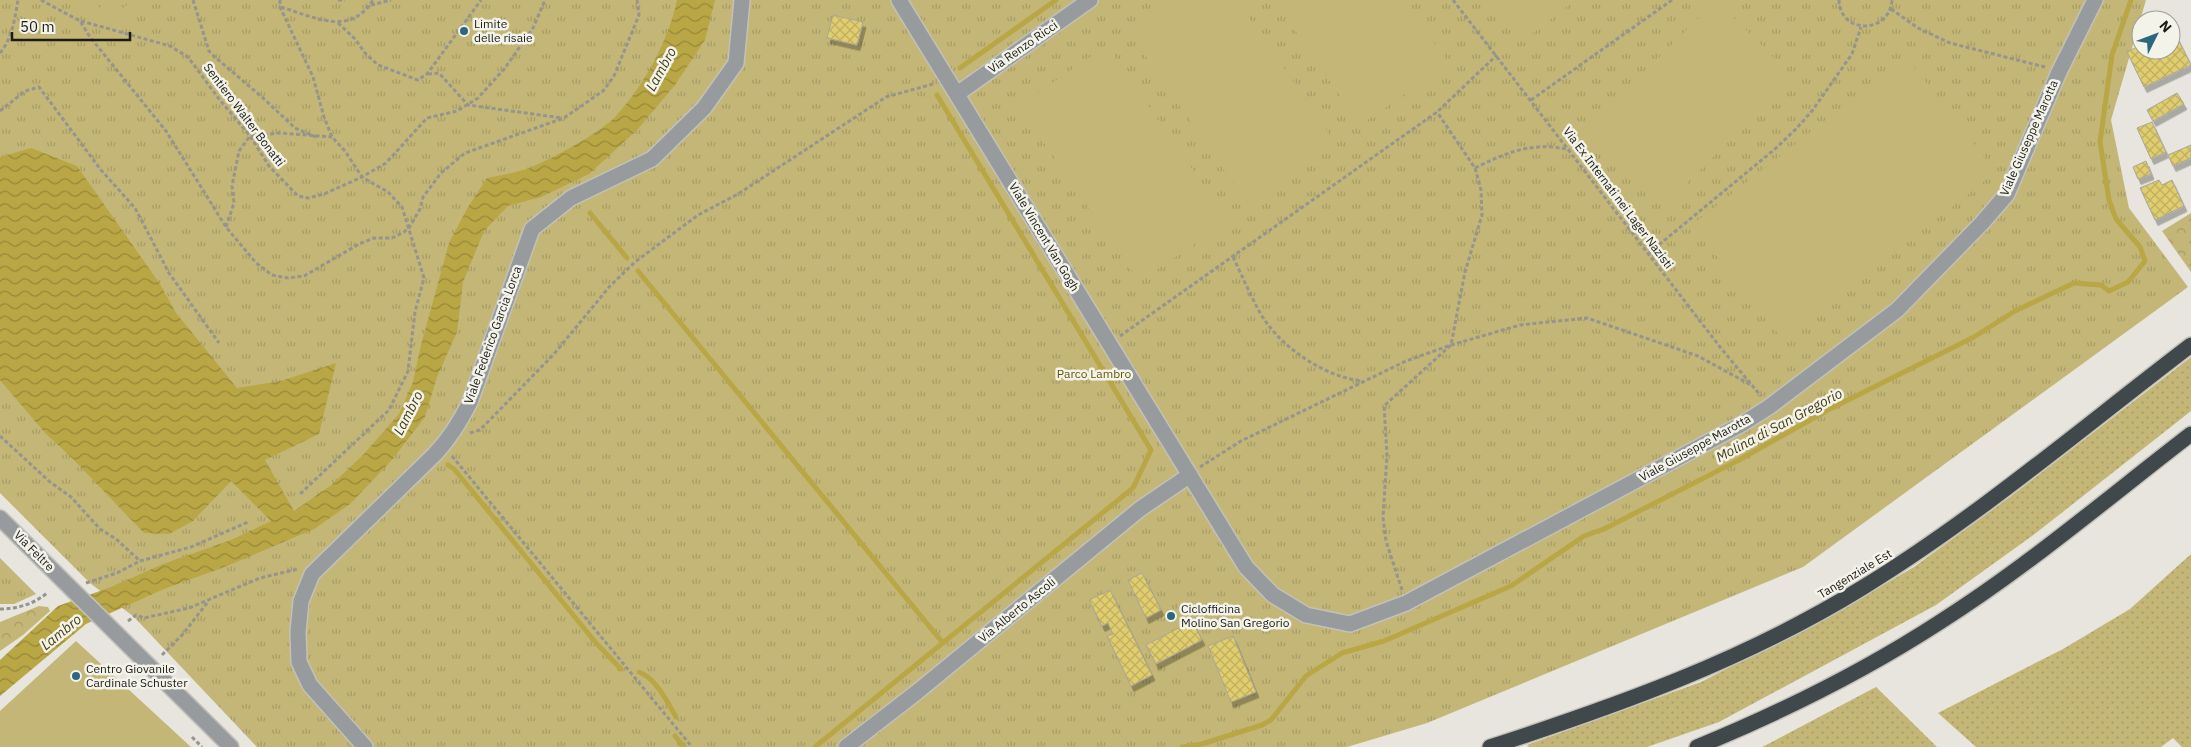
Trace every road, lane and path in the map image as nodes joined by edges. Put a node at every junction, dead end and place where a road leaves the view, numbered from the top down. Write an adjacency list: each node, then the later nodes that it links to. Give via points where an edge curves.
1 (18, 0): 27 (path, via 14,21)
2 (41, 0): 24 (path, Sentiero Walter Bonatti)
3 (194, 0): 38 (path, via 209,51 295,128)
4 (280, 0): 22 (path)
5 (338, 0): 6 (path)
6 (345, 0)
7 (369, 0): 21 (path)
8 (373, 0): 21 (path)
9 (391, 0): 21 (path)
10 (482, 0): 30 (path)
11 (545, 0): 33 (path, via 533,28 505,68)
12 (637, 0): 36 (path, via 639,15 614,76 603,91)
13 (742, 0): 56 (street, Viale Federico Garcia Lorca, via 736,63 704,108 652,159 572,198 532,230 470,402)
14 (899, 0): 31 (street, Viale Vincent Van Gogh)
15 (1090, 0): 31 (street, Via Renzo Ricci)
16 (1453, 0): 28 (path, Via Ex Internati nei Lager Nazisti)
17 (1672, 0): 32 (path)
18 (1839, 0): 26 (path, via 1846,19)
19 (1892, 0): 23 (path)
20 (2095, 0): 29 (street, Viale Giuseppe Marotta)
21 (370, 5): 25 (path, via 360,15)
22 (280, 7): 25 (path); 39 (path, via 312,76)
23 (1891, 9): 26 (path, via 1876,25); 29 (path, via 1918,28 1950,43)
24 (80, 21): 37 (path, Sentiero Walter Bonatti, via 170,46 188,57); 43 (path, via 166,131)
25 (338, 23): 30 (path, via 378,65 418,80)
26 (1861, 27): 45 (path, via 1852,54 1795,130)
27 (0, 54)
28 (1497, 54): 32 (path, Via Ex Internati nei Lager Nazisti); 35 (path)
29 (2058, 72): 53 (street, Viale Giuseppe Marotta, via 2007,194 1982,223 1897,310)
30 (427, 74): 33 (path, via 439,73)
31 (953, 88): 48 (street, Viale Vincent Van Gogh); 56 (path, via 886,97 738,194 698,215 635,262 610,286 554,354 480,430)
32 (1531, 100): 40 (path, Via Ex Internati nei Lager Nazisti)
33 (468, 105): 36 (path); 42 (path, via 458,111 427,118 386,163)
34 (0, 111): 47 (path, via 24,91 39,87 101,170 135,208 169,273)
35 (1437, 112): 41 (path); 46 (path)
36 (564, 118): 44 (path, via 465,153 423,197 420,210)
37 (250, 136): 38 (path, via 280,133); 42 (path, Sentiero Walter Bonatti, via 270,166 298,196 308,198 324,194); 43 (path, via 239,152 232,186 234,203)
38 (316, 137): 39 (path)
39 (332, 137): 42 (path)
40 (1570, 150): 41 (path, via 1529,146); 45 (path, Via Ex Internati nei Lager Nazisti)
41 (1475, 168): 49 (path, via 1481,190 1482,215 1465,272)
42 (362, 177): 44 (path, via 388,192 402,207)
43 (226, 227): 44 (path, via 256,263 272,275 288,278 304,276 359,244 374,238 392,238)
44 (409, 228): 58 (path, via 424,278 408,371 389,410)
45 (1648, 253): 52 (path, Via Ex Internati nei Lager Nazisti)
46 (1233, 257): 48 (path); 51 (path, via 1268,325 1295,352 1349,380)
47 (219, 343)
48 (1109, 343): 57 (street, Viale Vincent Van Gogh)
49 (1451, 345): 51 (path); 52 (path, via 1520,324 1587,318 1698,356); 66 (path, via 1384,406 1387,455 1383,518 1386,541)
50 (2191, 345): 76 (highway, Tangenziale Est, via 1922,550 1820,613 1760,644 1649,693)
51 (1364, 381): 57 (path, via 1241,442)
52 (1750, 385): 53 (path, Via Ex Internati nei Lager Nazisti)
53 (1769, 407): 66 (street, Viale Giuseppe Marotta)
54 (2191, 434): 77 (highway, via 2081,520 1940,622 1797,703)
55 (0, 436): 61 (path, via 71,497 100,529)
56 (446, 442): 62 (street, Viale Federico Garcia Lorca); 74 (path)
57 (1190, 475): 66 (street, Viale Giuseppe Marotta, via 1246,567 1272,595 1306,616 1350,624); 75 (street, Via Alberto Ascoli, via 1140,509)
58 (299, 495)
59 (0, 518): 63 (street, Via Feltre)
60 (248, 522): 61 (path, via 191,547)
61 (140, 561): 63 (path, via 90,583)
62 (317, 569): 65 (path, via 260,578); 73 (street, Viale Federico Garcia Lorca, via 301,601 299,662 310,685)
63 (68, 584): 72 (street, Via Feltre)
64 (47, 592): 67 (path, via 40,599 14,609)
65 (207, 602): 68 (path, via 153,617 144,618 136,614); 69 (path)
66 (1406, 603)
67 (0, 609)
68 (128, 621)
69 (162, 655)
70 (192, 737): 71 (path)
71 (202, 747)
72 (231, 747)
73 (366, 747)
74 (692, 747)
75 (846, 747)
76 (1490, 747)
77 (1698, 747)

